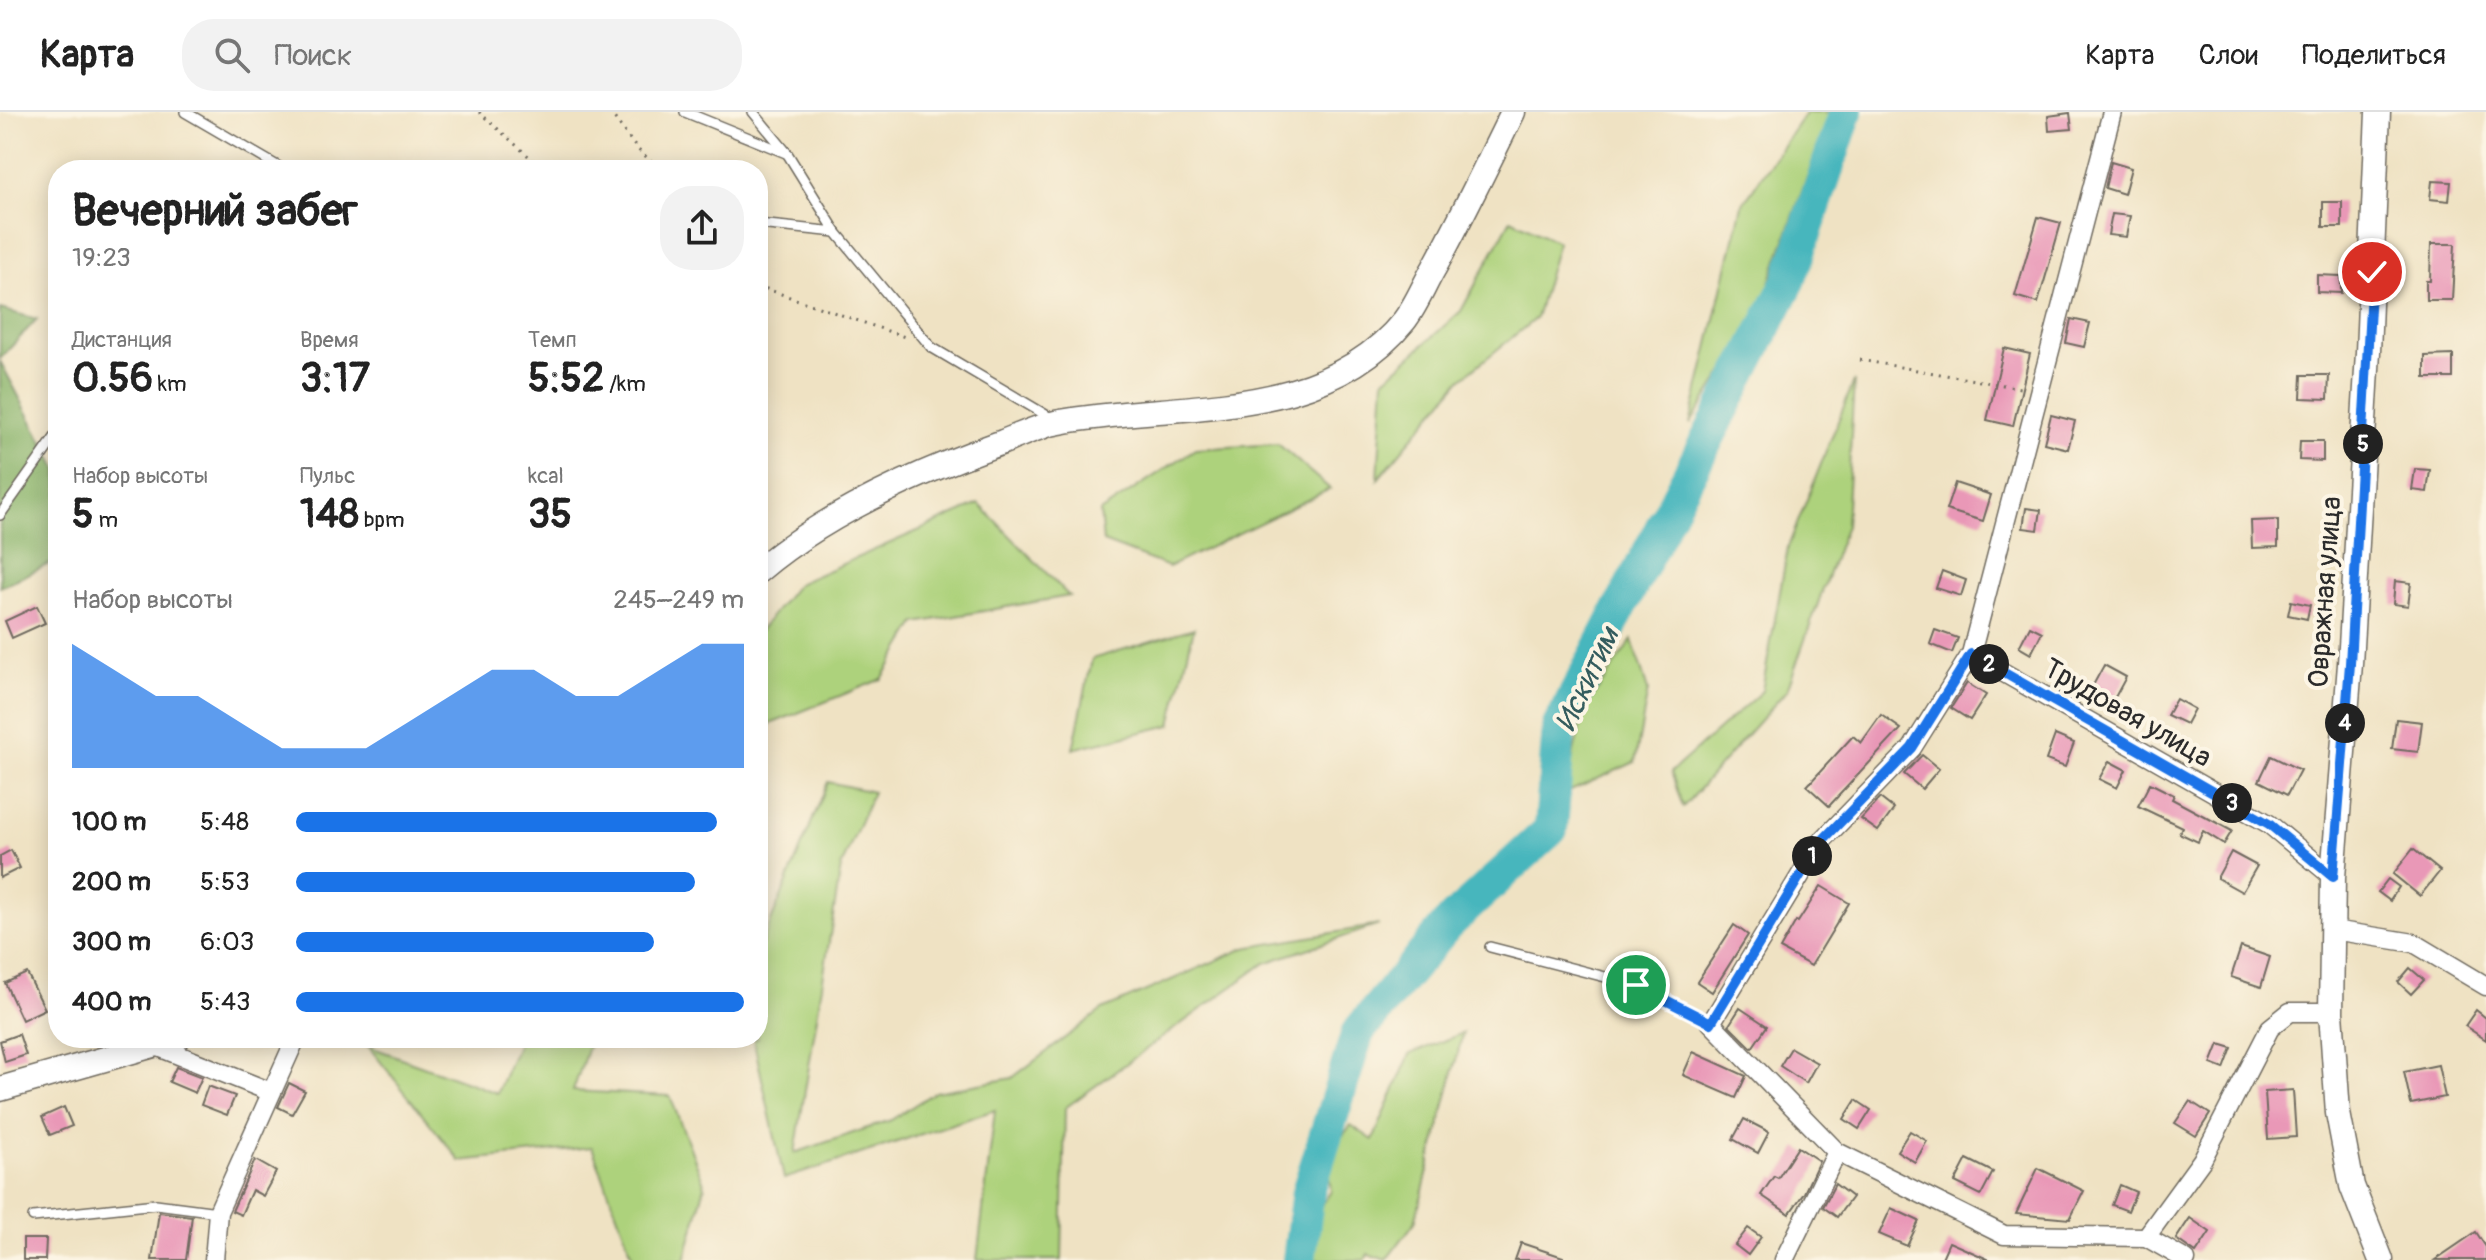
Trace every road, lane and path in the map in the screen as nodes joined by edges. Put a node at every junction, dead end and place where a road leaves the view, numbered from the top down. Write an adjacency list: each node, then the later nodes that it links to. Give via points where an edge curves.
1 (185, 112): 10 (lane)
2 (479, 112): 11 (path)
3 (610, 112): 12 (path)
4 (685, 112): 9 (lane)
5 (753, 112): 9 (lane)
6 (1513, 112): 19 (street, via 1405,320 1370,353 1328,379 1270,398)
7 (2112, 112): 18 (street)
8 (2378, 112): 24 (street, Овражная улица, via 2350,664)
9 (787, 153): 14 (lane)
10 (267, 160)
11 (533, 160)
12 (650, 160)
13 (768, 225): 14 (lane)
14 (836, 232): 16 (lane)
15 (768, 290): 16 (path)
16 (931, 347): 19 (lane)
17 (1860, 360): 18 (path)
18 (2040, 391): 23 (street)
19 (1058, 422): 22 (street, via 929,470 850,510)
20 (48, 447): 21 (lane)
21 (0, 515)
22 (768, 563)
23 (1971, 654): 24 (street, Трудовая улица, via 2269,824); 29 (street, via 1912,748 1820,843)
24 (2333, 877): 25 (street, Овражная улица)
25 (2333, 930): 27 (street, via 2414,943); 28 (street, Овражная улица)
26 (1490, 947): 29 (lane, via 1636,985)
27 (2486, 986)
28 (2331, 1012): 38 (street, via 2290,1012 2270,1028 2202,1160); 42 (street, Овражная улица, via 2338,1113 2352,1186)
29 (1711, 1023): 35 (street)
30 (144, 1048): 33 (street)
31 (179, 1048): 34 (street)
32 (291, 1048): 34 (street)
33 (0, 1089)
34 (271, 1092): 36 (street)
35 (1837, 1152): 38 (street, via 2004,1235); 40 (street)
36 (218, 1212): 37 (lane, via 156,1204); 39 (street)
37 (33, 1217)
38 (2146, 1237): 41 (street)
39 (214, 1260)
40 (1784, 1260)
41 (2186, 1260)
42 (2381, 1260)

